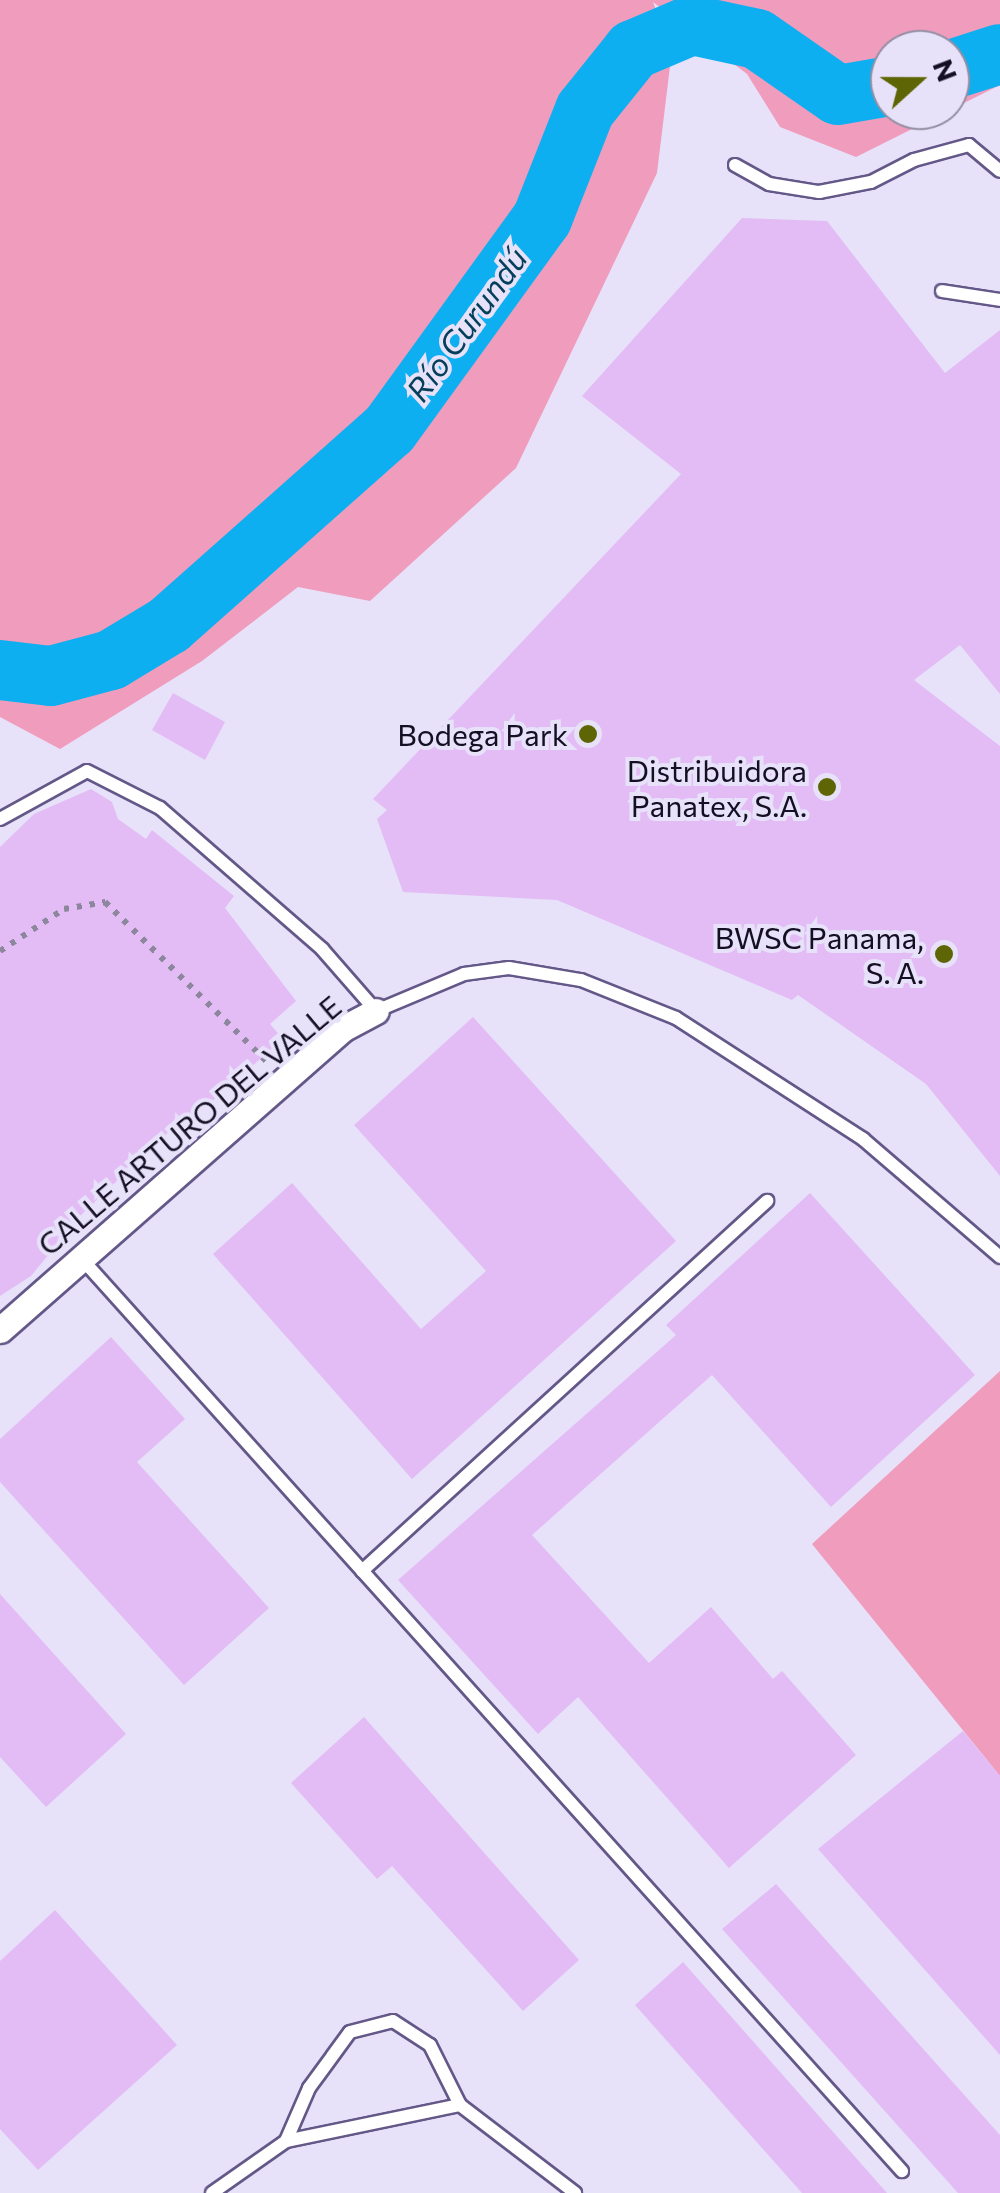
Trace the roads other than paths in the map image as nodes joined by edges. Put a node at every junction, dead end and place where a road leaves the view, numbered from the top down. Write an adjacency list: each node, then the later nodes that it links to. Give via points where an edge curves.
1 (734, 165): 2 (lane, via 769,184 819,192 871,182 914,160 969,145)
2 (1000, 171)
3 (942, 291): 4 (lane)
4 (1000, 300)
5 (0, 818): 6 (lane, via 87,771 160,808 322,949)
6 (376, 1012): 8 (lane, CALLE ARTURO DEL VALLE, via 464,974 508,968 581,980 676,1018 863,1139); 9 (street, CALLE ARTURO DEL VALLE, via 344,1028)
7 (767, 1201): 11 (lane)
8 (1000, 1257)
9 (81, 1258): 10 (street, CALLE ARTURO DEL VALLE); 11 (lane)
10 (0, 1330)
11 (362, 1571): 14 (lane)
12 (460, 2106): 13 (lane); 13 (lane, via 430,2045 393,2021 350,2032 309,2088); 16 (lane)
13 (286, 2141): 15 (lane)
14 (902, 2170)
15 (212, 2193)
16 (574, 2193)

